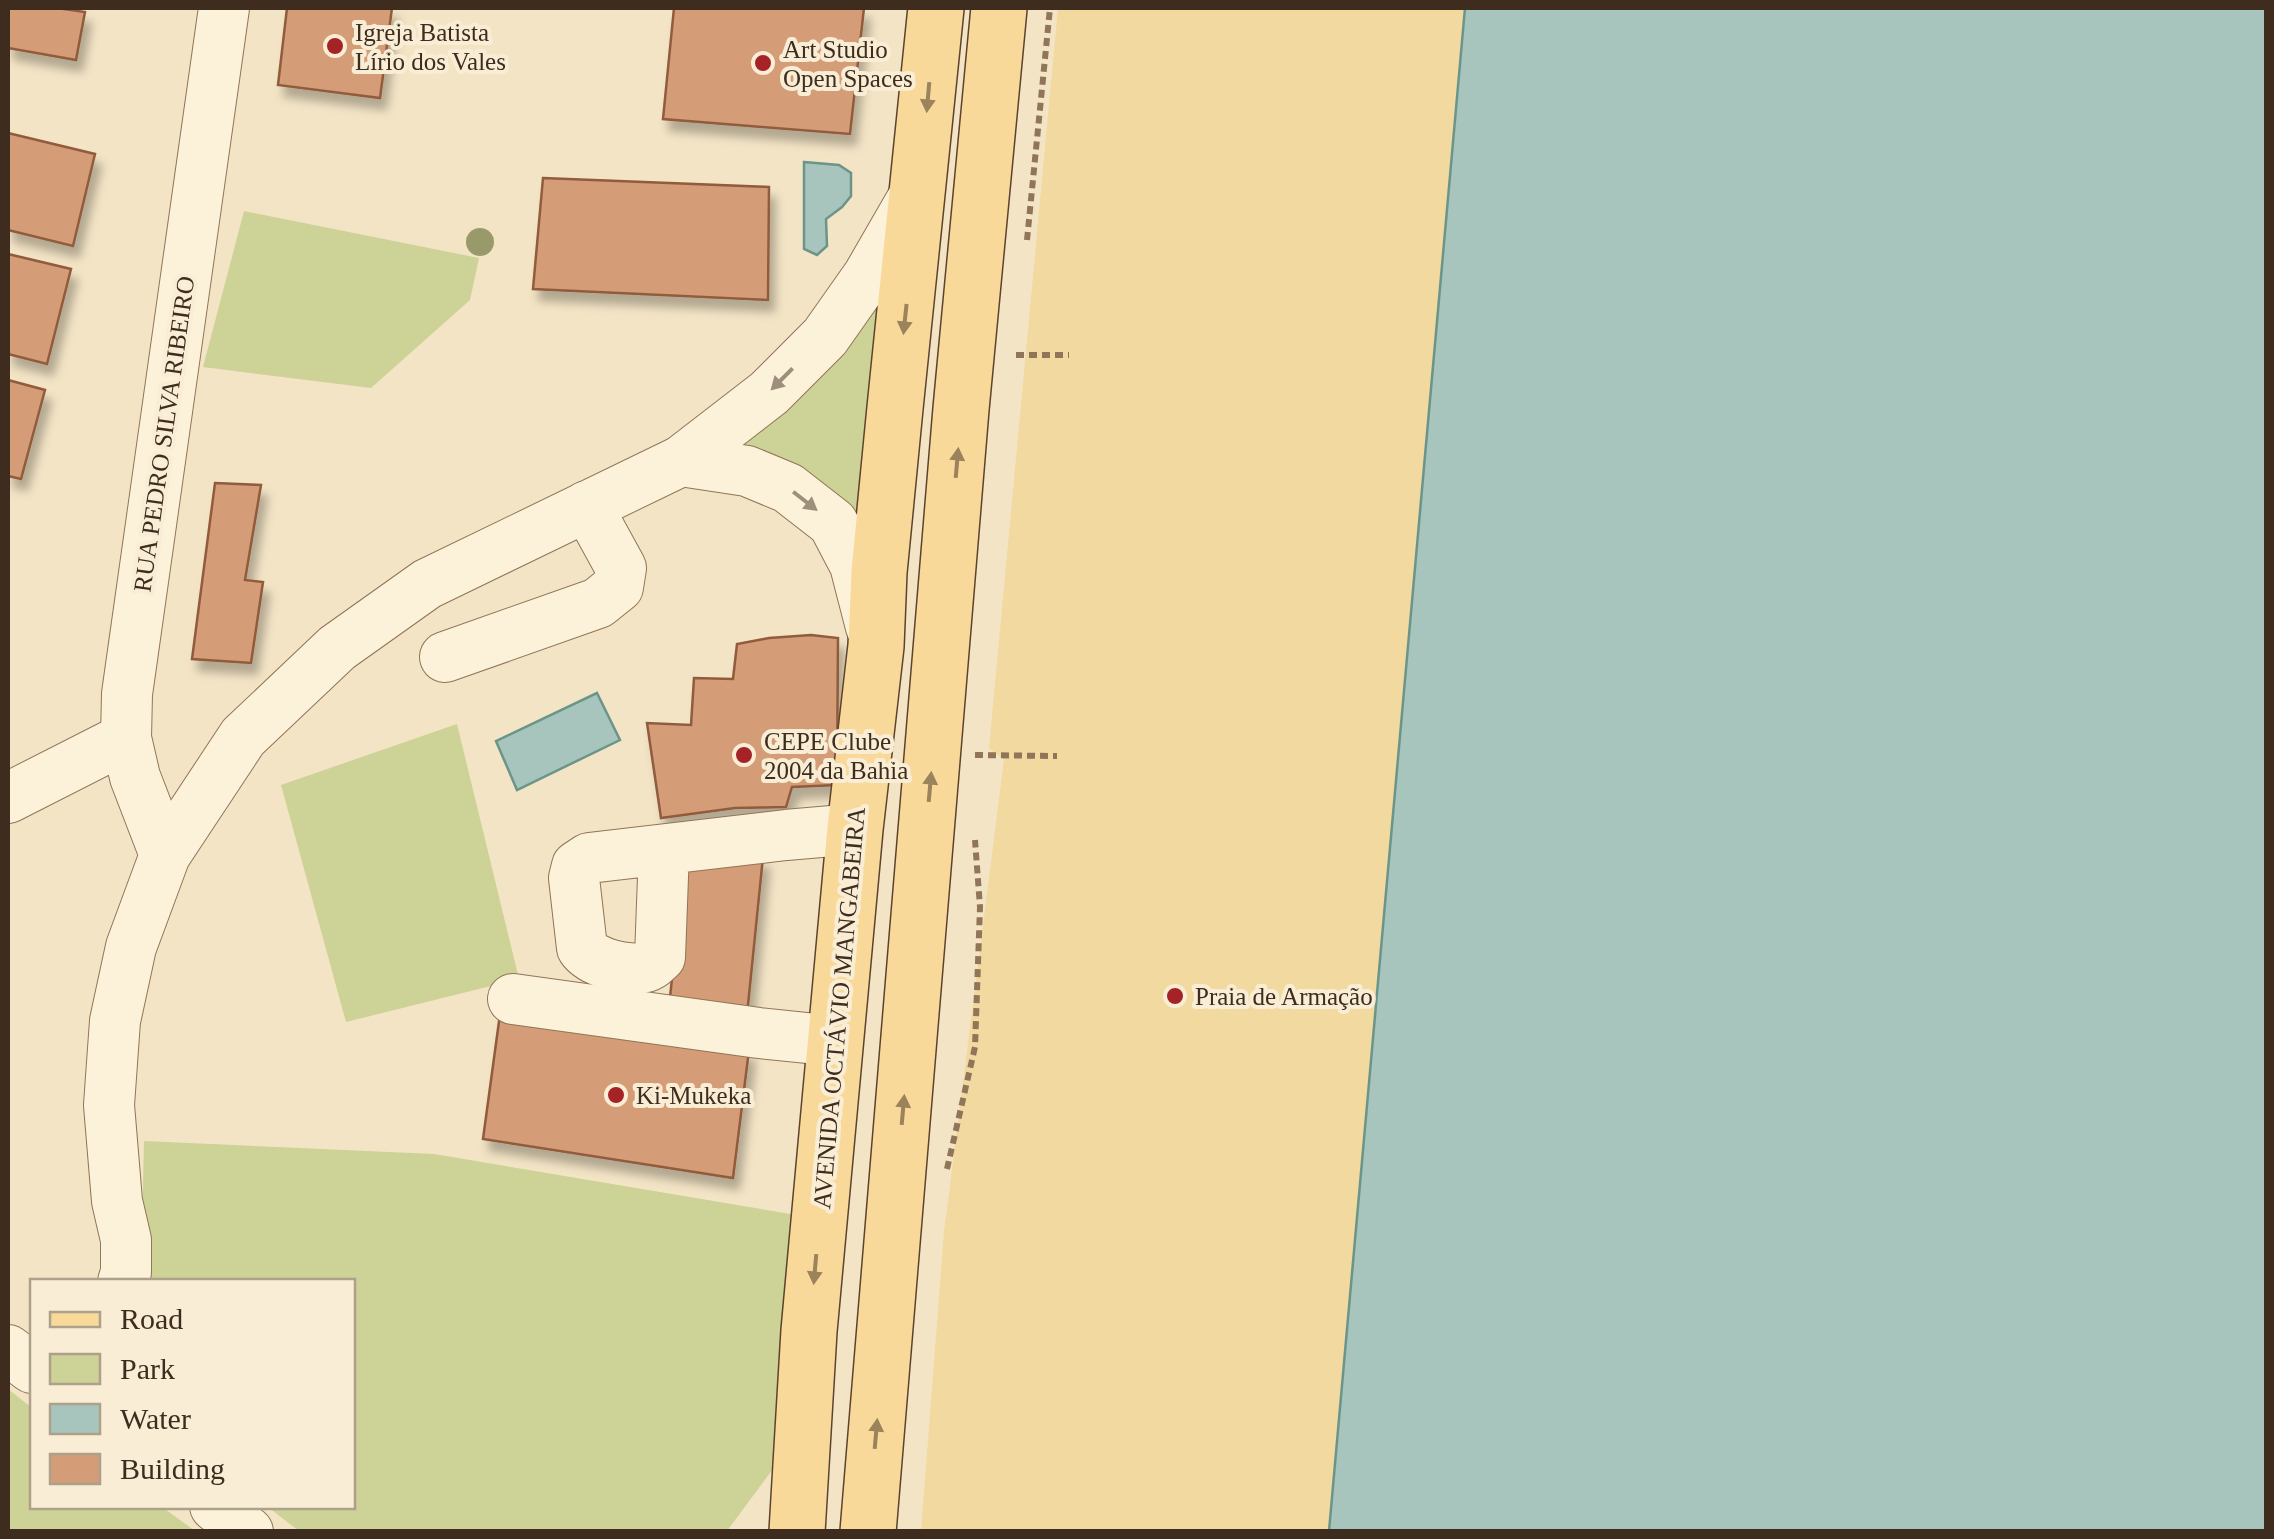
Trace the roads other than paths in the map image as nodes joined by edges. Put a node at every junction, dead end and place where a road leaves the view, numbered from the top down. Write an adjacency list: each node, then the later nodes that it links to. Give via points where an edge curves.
1 (224, 8): 9 (street, RUA PEDRO SILVA RIBEIRO)
2 (936, 8): 4 (main road, AVENIDA OCTÁVIO MANGABEIRA, one-way to 4)
3 (999, 8): 22 (main road, one-way to 3)
4 (919, 187): 5 (street, one-way to 5, via 825,337 769,392); 7 (main road, AVENIDA OCTÁVIO MANGABEIRA, one-way to 7)
5 (681, 461): 6 (street); 7 (street, one-way to 7, via 748,471 788,488 833,523 855,566)
6 (587, 506): 8 (street, via 621,568 618,587 598,604); 13 (street, via 427,584 337,648 243,737)
7 (876, 646): 11 (main road, AVENIDA OCTÁVIO MANGABEIRA)
8 (445, 657)
9 (126, 738): 10 (street); 13 (street, RUA PEDRO SILVA RIBEIRO)
10 (8, 798)
11 (855, 830): 12 (street); 15 (main road, AVENIDA OCTÁVIO MANGABEIRA)
12 (664, 850)
13 (165, 855): 16 (street, via 131,948 115,1021 109,1105 126,1240)
14 (514, 999): 15 (street)
15 (836, 1041): 21 (main road, AVENIDA OCTÁVIO MANGABEIRA, one-way to 21)
16 (123, 1279)
17 (8, 1350): 18 (street)
18 (30, 1366)
19 (219, 1509): 20 (street)
20 (248, 1532)
21 (797, 1532)
22 (868, 1532)

